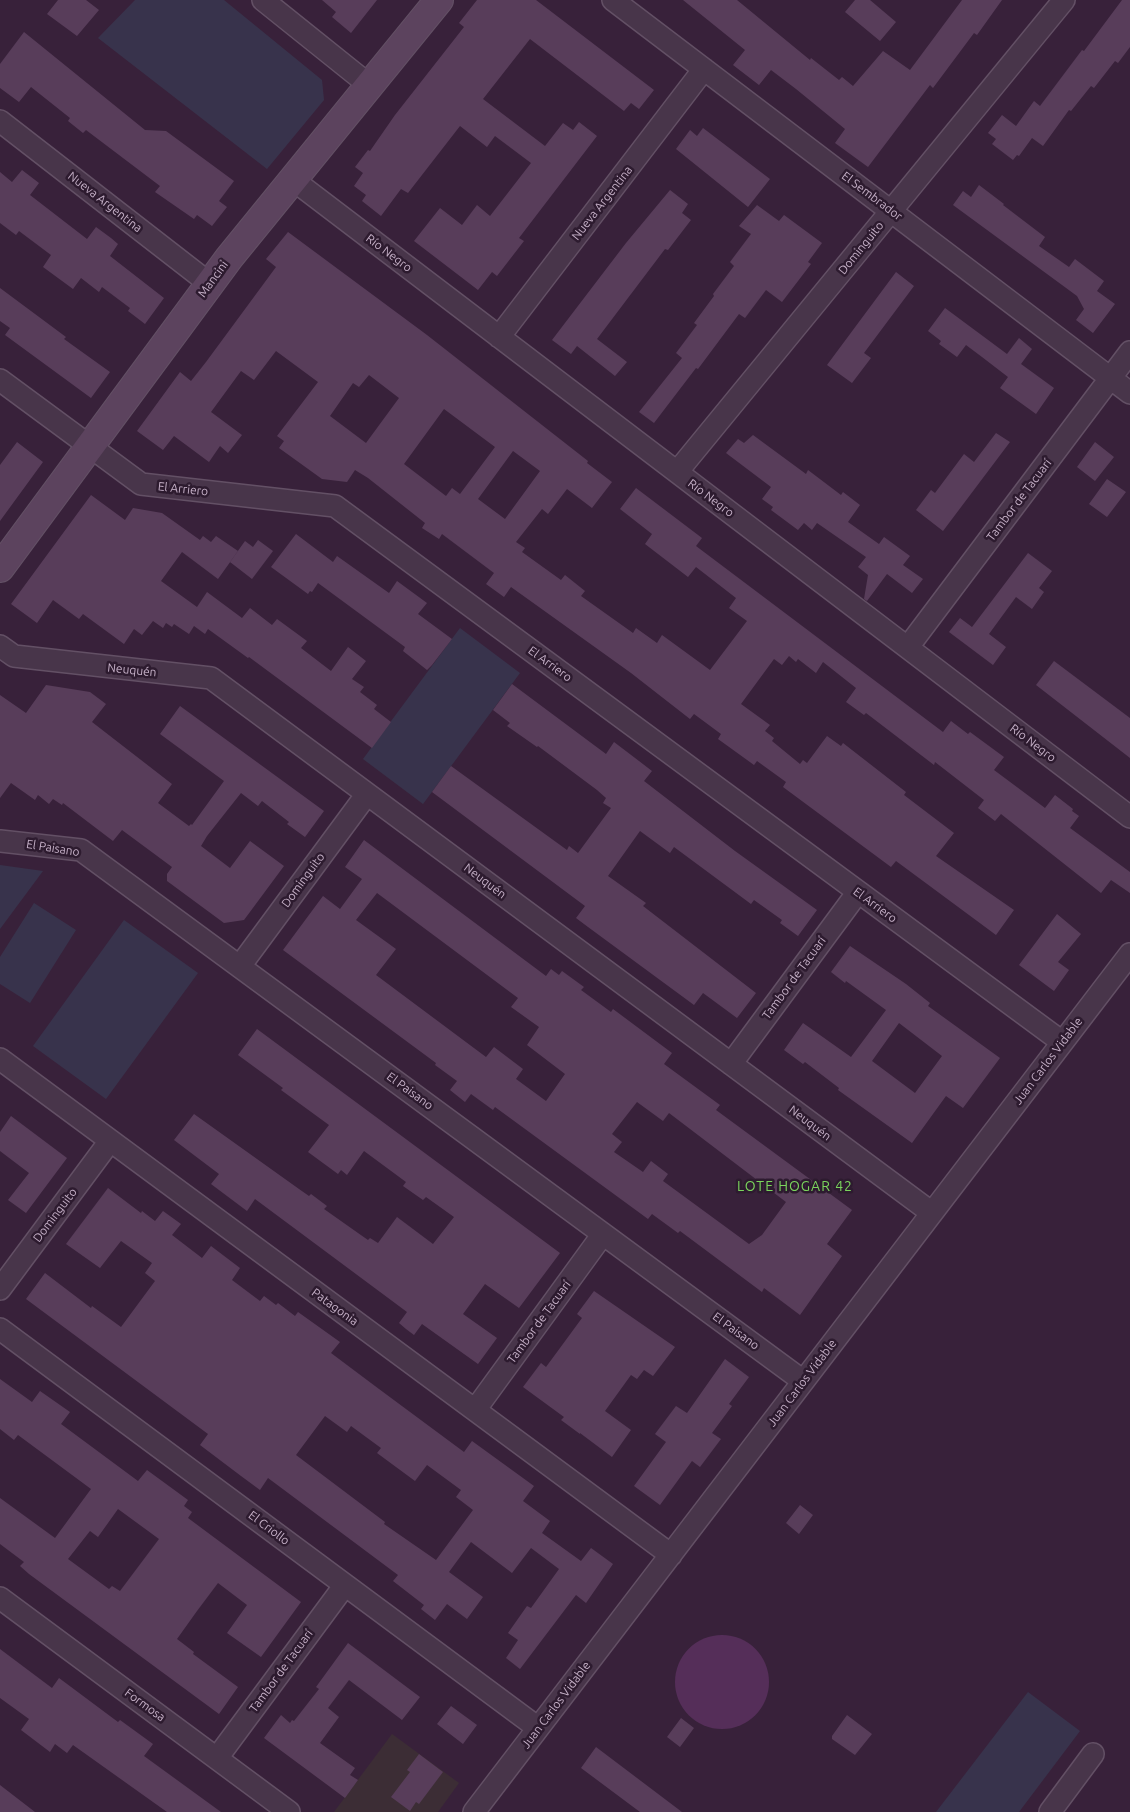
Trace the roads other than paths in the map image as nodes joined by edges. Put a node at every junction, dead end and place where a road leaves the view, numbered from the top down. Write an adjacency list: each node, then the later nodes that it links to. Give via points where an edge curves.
1 (263, 0): 6 (street)
2 (439, 0): 6 (street, Mancini)
3 (613, 0): 5 (street, El Sembrador)
4 (1064, 0): 9 (street, Dominguito)
5 (704, 69): 9 (street, El Sembrador); 11 (street, Nueva Argentina)
6 (369, 85): 8 (street, Mancini)
7 (0, 121): 10 (street, Nueva Argentina)
8 (292, 179): 10 (street, Mancini); 11 (street, Río Negro)
9 (891, 211): 13 (street, El Sembrador); 17 (street, Dominguito)
10 (210, 284): 16 (street, Mancini)
11 (499, 336): 17 (street, Río Negro)
12 (1130, 352): 13 (street, Tambor de Tacuarí)
13 (1110, 378): 15 (street, El Sembrador); 20 (street, Tambor de Tacuarí)
14 (0, 380): 16 (street, El Arriero)
15 (1130, 393)
16 (90, 446): 18 (street, Mancini); 24 (street, El Arriero, via 141,484 336,506)
17 (677, 472): 20 (street, Río Negro)
18 (0, 568)
19 (0, 646): 21 (street, Neuquén, via 14,656 211,678)
20 (908, 647): 22 (street, Río Negro)
21 (367, 794): 26 (street, Dominguito); 29 (street, Neuquén)
22 (1130, 817)
23 (0, 841): 26 (street, El Paisano, via 81,850)
24 (858, 892): 27 (street, El Arriero); 29 (street, Tambor de Tacuarí)
25 (1130, 954): 27 (street, Juan Carlos Vidable)
26 (240, 966): 32 (street, El Paisano)
27 (1062, 1042): 31 (street, Juan Carlos Vidable)
28 (0, 1059): 30 (street, Patagonia)
29 (731, 1064): 31 (street, Neuquén)
30 (110, 1141): 33 (street, Dominguito); 36 (street, Patagonia)
31 (932, 1213): 35 (street, Juan Carlos Vidable)
32 (603, 1234): 35 (street, El Paisano); 36 (street, Tambor de Tacuarí)
33 (0, 1289)
34 (0, 1329): 38 (street, El Criollo)
35 (803, 1381): 37 (street, Juan Carlos Vidable)
36 (475, 1410): 37 (street, Patagonia)
37 (671, 1554): 40 (street, Juan Carlos Vidable)
38 (345, 1584): 40 (street, El Criollo); 42 (street, Tambor de Tacuarí)
39 (0, 1598): 42 (street, Formosa)
40 (538, 1728): 44 (street, Juan Carlos Vidable)
41 (1093, 1754): 45 (street)
42 (217, 1758): 43 (street, Formosa)
43 (290, 1812)
44 (474, 1812)
45 (1050, 1812)

